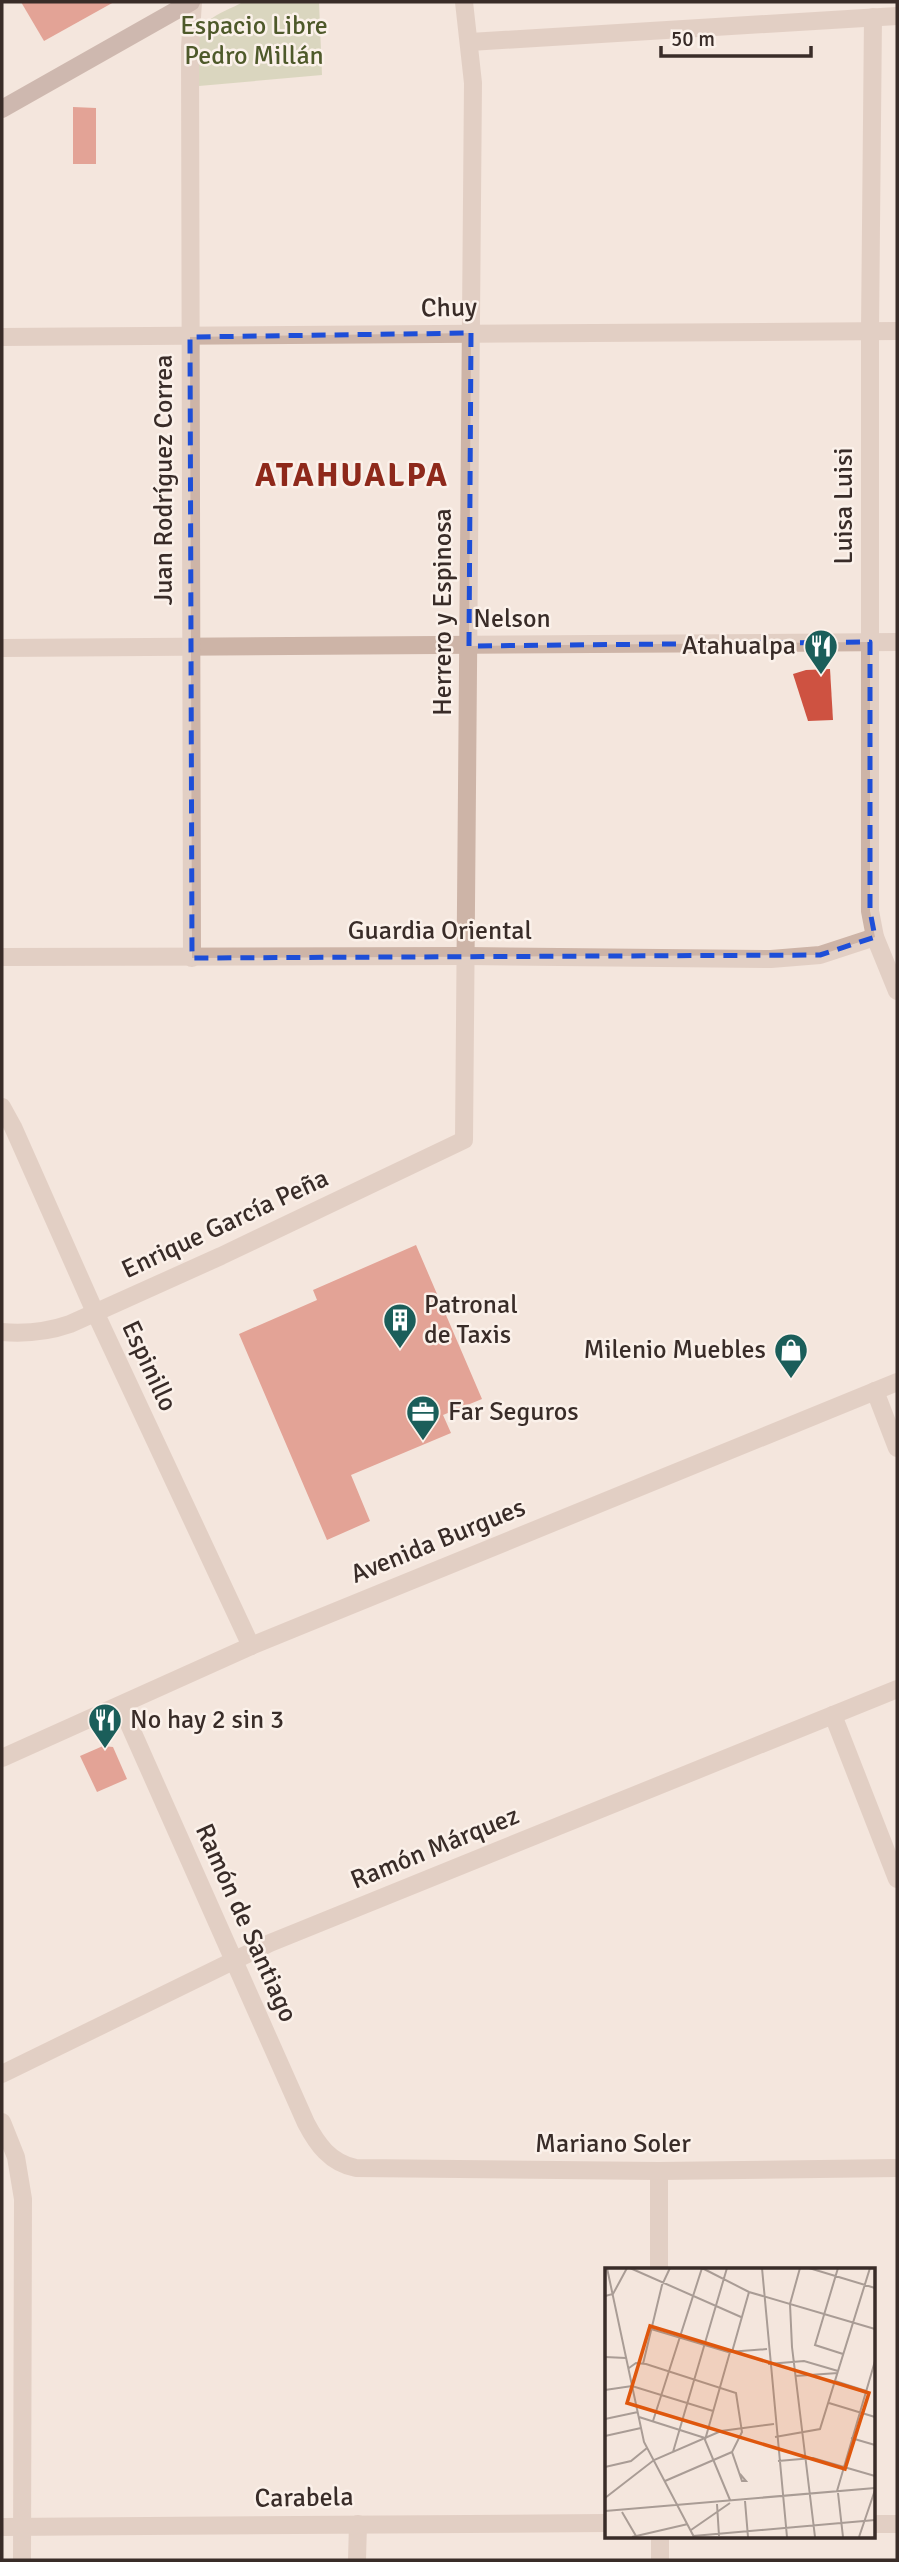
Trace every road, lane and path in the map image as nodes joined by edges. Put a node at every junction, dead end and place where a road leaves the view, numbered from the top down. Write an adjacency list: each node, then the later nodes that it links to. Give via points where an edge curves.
1 (192, 2): 6 (main road); 11 (street, Juan Rodríguez Correa)
2 (464, 2): 5 (street, Herrero y Espinosa)
3 (897, 16): 4 (street)
4 (873, 17): 5 (street); 7 (street, Luisa Luisi)
5 (470, 42): 9 (street, Herrero y Espinosa)
6 (2, 108)
7 (870, 330): 8 (street, Chuy); 9 (street, Chuy); 12 (street, Luisa Luisi)
8 (897, 331)
9 (471, 333): 11 (street, Chuy); 14 (street, Herrero y Espinosa)
10 (2, 337): 11 (street, Chuy)
11 (190, 337): 16 (street, Juan Rodríguez Correa)
12 (870, 642): 13 (street, Nelson); 14 (street, Nelson); 17 (street, Luisa Luisi, via 870,911)
13 (897, 642)
14 (469, 646): 16 (street, Nelson); 18 (street, Herrero y Espinosa)
15 (2, 648): 16 (street, Nelson)
16 (191, 648): 20 (street, Juan Rodríguez Correa)
17 (875, 937): 18 (street, Guardia Oriental, via 821,955 771,959); 21 (street, Luisa Luisi)
18 (467, 956): 20 (street, Guardia Oriental); 24 (street, Herrero y Espinosa)
19 (2, 957): 20 (street, Guardia Oriental)
20 (191, 958)
21 (892, 962): 22 (street, Luisa Luisi)
22 (897, 991)
23 (2, 1107): 25 (street, Espinillo)
24 (464, 1140): 25 (street, Enrique García Peña)
25 (95, 1312): 26 (street, Enrique García Peña, via 55,1329); 30 (street, Espinillo)
26 (2, 1332)
27 (897, 1382): 28 (street, Avenida Burgues)
28 (874, 1391): 29 (street); 30 (street, Avenida Burgues)
29 (897, 1448)
30 (251, 1646): 32 (street, Avenida Burgues)
31 (897, 1689): 33 (street, Ramón Márquez)
32 (121, 1706): 34 (street, Avenida Burgues); 36 (street, Ramón de Santiago)
33 (833, 1715): 35 (street); 36 (street, Ramón Márquez)
34 (2, 1758)
35 (897, 1879)
36 (234, 1960): 37 (street, Ramón Márquez); 39 (street, Ramón de Santiago, via 306,2123)
37 (2, 2074)
38 (2, 2122): 48 (street, via 16,2157 23,2199)
39 (331, 2157): 41 (street, Mariano Soler, via 356,2168)
40 (897, 2168): 41 (street, Mariano Soler)
41 (659, 2171): 42 (street)
42 (659, 2268)
43 (605, 2523): 44 (street, Carabela)
44 (358, 2524): 48 (street, Carabela); 51 (street)
45 (874, 2524): 46 (street)
46 (897, 2524)
47 (2, 2527): 48 (street, Carabela)
48 (22, 2527): 50 (street)
49 (660, 2538): 52 (street)
50 (22, 2560)
51 (358, 2560)
52 (660, 2560)

